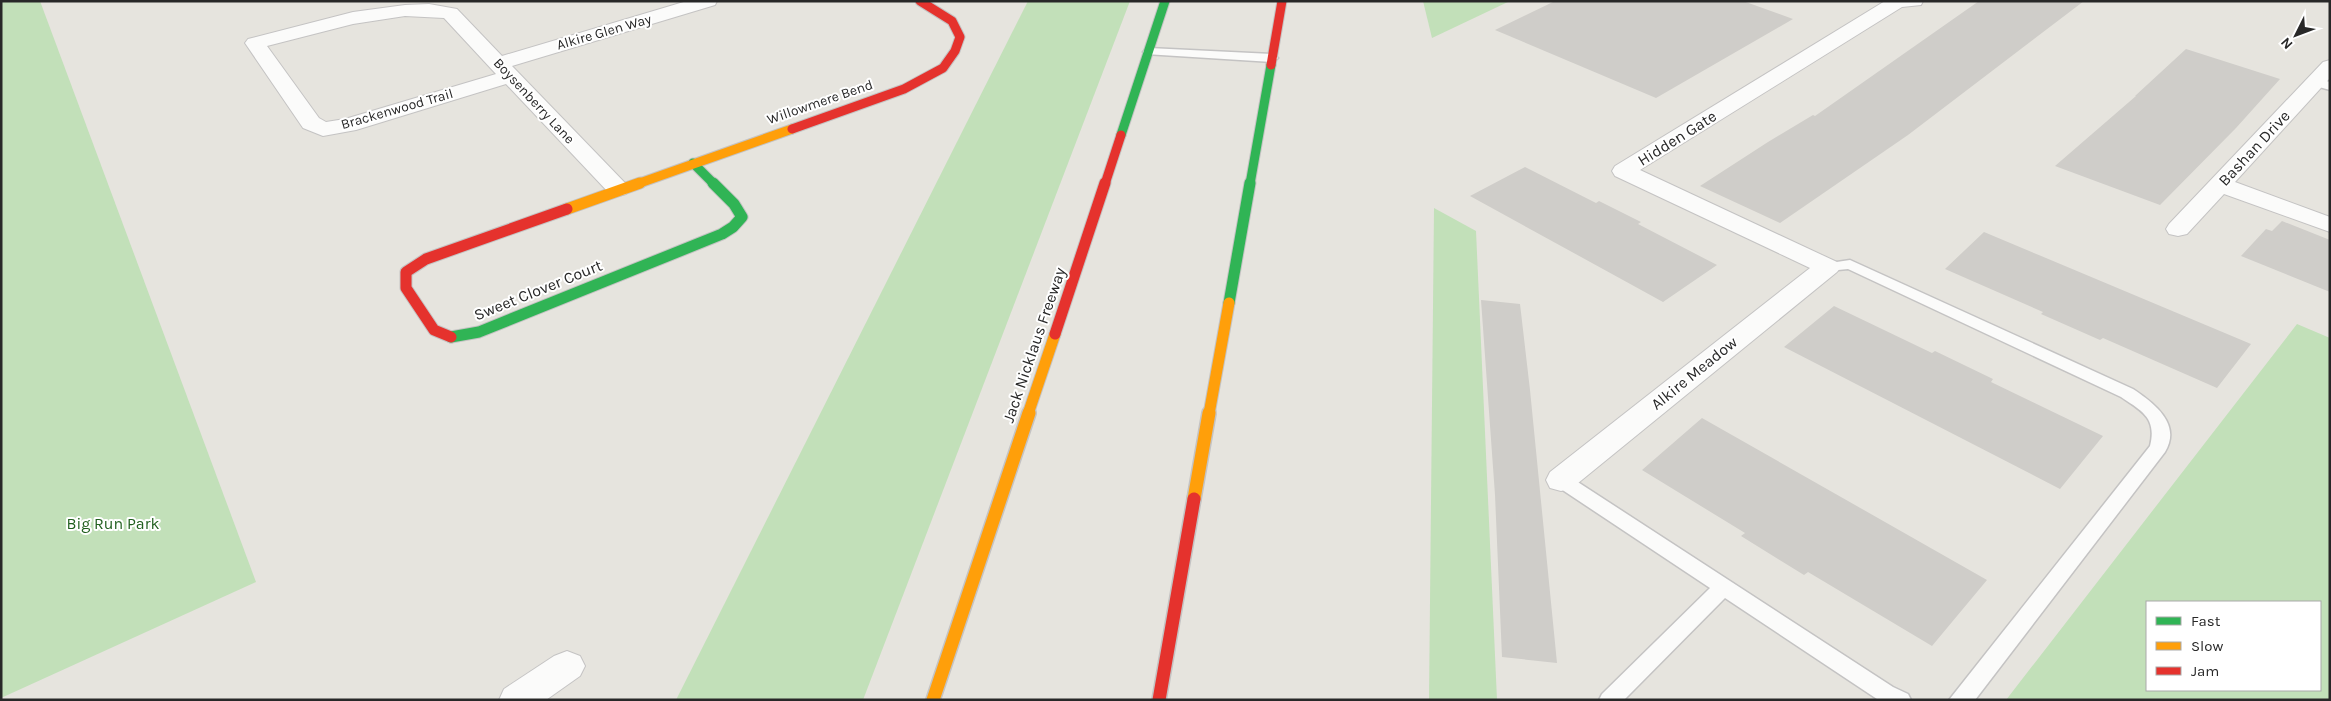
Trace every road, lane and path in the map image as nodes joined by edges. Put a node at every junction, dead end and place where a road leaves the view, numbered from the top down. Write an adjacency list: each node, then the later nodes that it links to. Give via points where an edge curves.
1 (708, 1): 10 (street, Alkire Glen Way)
2 (920, 1): 12 (main road, Willowmere Bend, via 952,21 960,37 943,68 904,89)
3 (1166, 1): 8 (main road, Jack Nicklaus Freeway)
4 (1282, 1): 9 (main road)
5 (1898, 1): 6 (street, Hidden Gate); 17 (street, Hidden Gate, via 1623,171)
6 (1914, 1)
7 (450, 13): 10 (street, Boysenberry Lane); 10 (street, Brackenwood Trail, via 436,8 376,11 255,43 311,123 323,129 348,126)
8 (1149, 52): 9 (lane); 22 (main road, Jack Nicklaus Freeway)
9 (1272, 58): 23 (main road)
10 (504, 70): 14 (street, Boysenberry Lane)
11 (2325, 78): 13 (street, Bashan Drive)
12 (693, 163): 14 (main road, Willowmere Bend); 14 (main road, Sweet Clover Court, via 734,204 742,217 722,234 479,332 452,337 434,330 406,288 406,272 426,259)
13 (2220, 184): 15 (street); 16 (street, Bashan Drive)
14 (618, 189)
15 (2330, 225)
16 (2178, 228)
17 (1828, 267): 18 (street, Alkire Meadow); 26 (lane, via 1850,264 2127,393 2148,407 2160,422 2163,434 2159,448)
18 (1561, 480): 19 (lane)
19 (1724, 587): 24 (lane); 25 (lane)
20 (567, 666): 21 (street)
21 (517, 700)
22 (932, 700)
23 (1159, 700)
24 (1610, 700)
25 (1900, 700)
26 (1960, 700)

